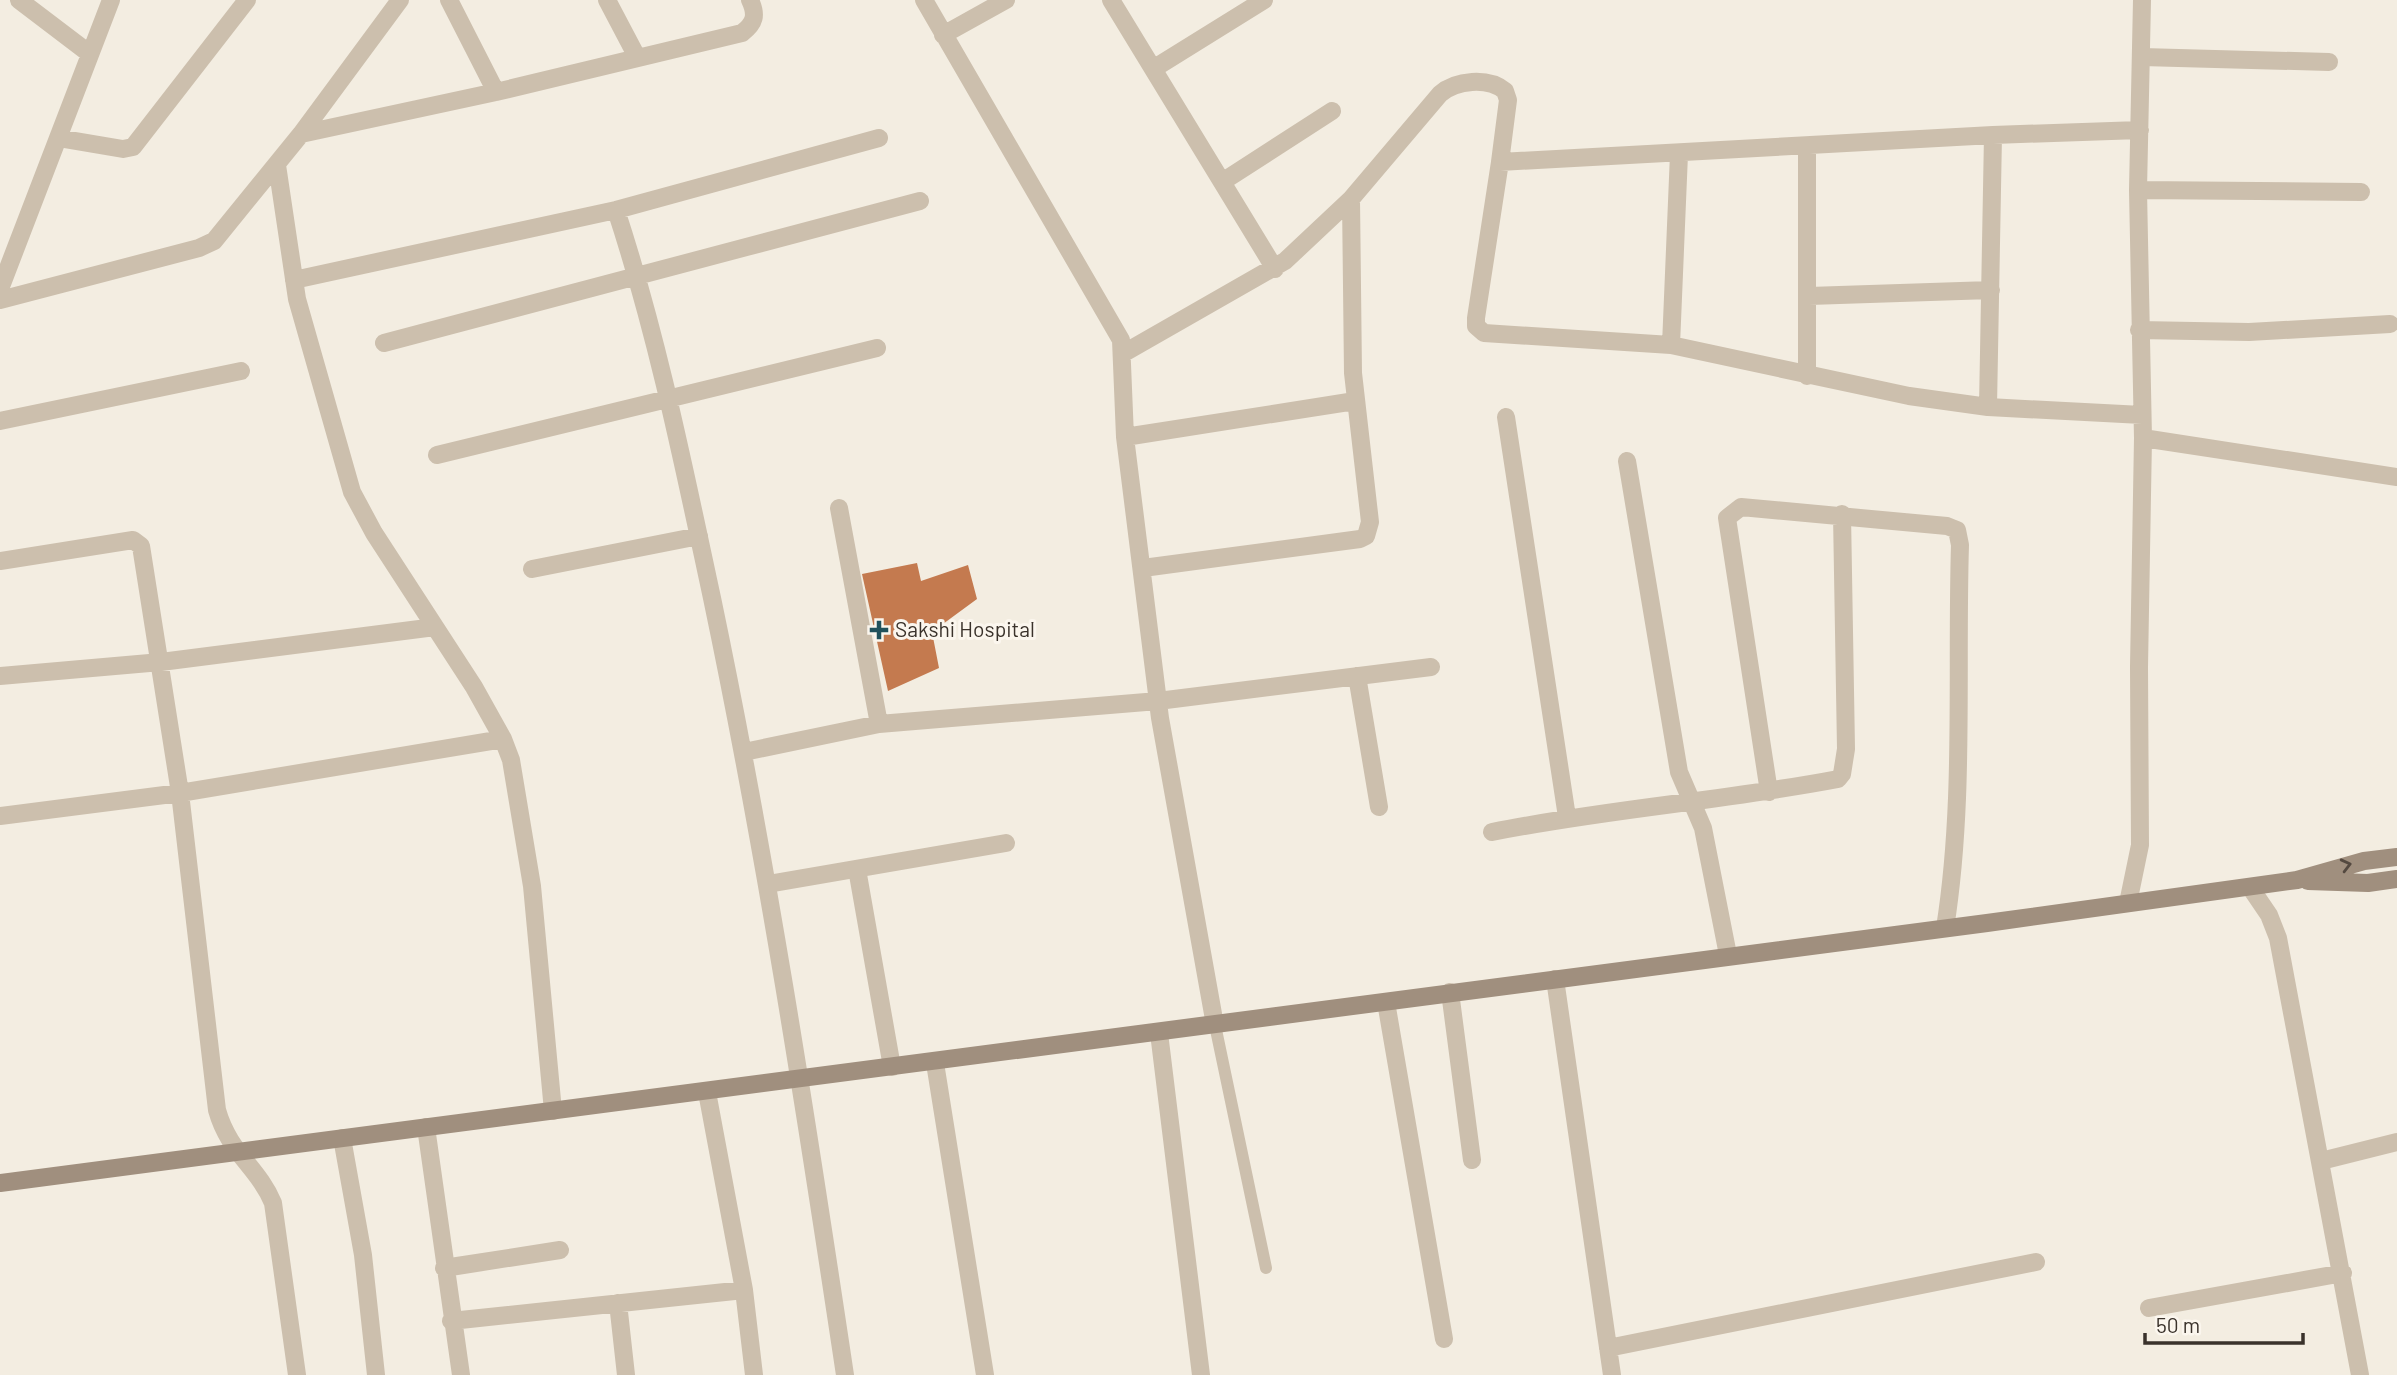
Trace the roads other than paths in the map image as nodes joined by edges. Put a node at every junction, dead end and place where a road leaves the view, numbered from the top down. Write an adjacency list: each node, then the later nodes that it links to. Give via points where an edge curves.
1 (19, 0): 14 (street)
2 (111, 0): 14 (street)
3 (247, 0): 24 (street, via 133,147)
4 (400, 0): 22 (street)
5 (449, 0): 19 (street)
6 (607, 0): 15 (street)
7 (750, 0): 15 (street, via 755,17 742,33)
8 (924, 0): 13 (street)
9 (1006, 0): 13 (street)
10 (1111, 0): 18 (street)
11 (1264, 0): 18 (street)
12 (2142, 0): 16 (street)
13 (943, 35): 48 (street, via 1114,323)
14 (81, 48): 24 (street)
15 (637, 57): 19 (street)
16 (2142, 57): 17 (street); 21 (street)
17 (2329, 62)
18 (1153, 69): 30 (street)
19 (496, 92): 22 (street)
20 (1332, 111): 30 (street)
21 (2140, 130): 23 (street); 31 (street)
22 (301, 134): 29 (street)
23 (1993, 135): 26 (street); 40 (street)
24 (58, 138): 39 (street)
25 (879, 138): 35 (street)
26 (1807, 146): 27 (street); 41 (street)
27 (1679, 154): 28 (street); 46 (street)
28 (1500, 162): 33 (street, via 1508,100 1505,91 1489,83 1458,84 1440,94); 46 (street, via 1476,318 1478,330)
29 (277, 164): 38 (street); 42 (street, via 214,241)
30 (1222, 182): 36 (street)
31 (2138, 190): 32 (street); 44 (street)
32 (2361, 191)
33 (1351, 198): 36 (street); 52 (street)
34 (920, 201): 37 (street)
35 (617, 210): 37 (street); 38 (street)
36 (1275, 269): 48 (street)
37 (638, 278): 45 (street); 51 (street)
38 (294, 280): 68 (street, via 352,492)
39 (0, 289)
40 (1991, 290): 41 (street); 53 (street)
41 (1809, 296): 50 (street)
42 (0, 300)
43 (2390, 324): 44 (street, via 2249,332)
44 (2139, 330): 54 (street)
45 (384, 343)
46 (1671, 345): 50 (street)
47 (877, 348): 51 (street)
48 (1124, 353): 57 (street)
49 (241, 371): 56 (street)
50 (1807, 376): 53 (street)
51 (671, 400): 59 (street); 64 (street)
52 (1355, 401): 57 (street); 66 (street, via 1370,522 1366,536)
53 (1989, 407): 54 (street)
54 (2142, 415): 58 (street)
55 (1506, 417): 82 (street)
56 (0, 421)
57 (1125, 437): 66 (street)
58 (2143, 438): 61 (street); 91 (street, via 2140,845)
59 (437, 455)
60 (1627, 461): 79 (street, via 1679,772)
61 (2397, 477)
62 (839, 508): 74 (street)
63 (1842, 514): 77 (street, via 1846,749 1842,774 1838,779); 77 (street, via 1741,507 1727,518); 92 (street, via 1947,526 1960,537 1956,800 1953,877)
64 (699, 536): 67 (street); 76 (street)
65 (0, 561): 69 (street, via 138,542)
66 (1143, 568): 73 (street)
67 (532, 569)
68 (435, 627): 69 (street); 75 (street)
69 (161, 662): 71 (street); 78 (street)
70 (1432, 667): 72 (street)
71 (0, 676)
72 (1357, 676): 73 (street); 80 (street)
73 (1158, 701): 74 (street); 97 (street)
74 (879, 724): 76 (street)
75 (503, 739): 78 (street); 103 (street, via 516,779 532,886)
76 (744, 752): 89 (street)
77 (1769, 792): 79 (street)
78 (180, 793): 81 (street); 107 (street, via 217,1110)
79 (1694, 803): 82 (street); 93 (street)
80 (1379, 807)
81 (0, 817)
82 (1567, 817): 83 (street)
83 (1492, 832)
84 (1006, 843): 86 (street)
85 (2397, 857): 88 (main road, one-way to 85)
86 (857, 869): 89 (street); 100 (street)
87 (2397, 879): 88 (main road)
88 (2297, 880): 90 (main road)
89 (768, 884): 101 (street)
90 (2250, 887): 91 (main road); 109 (street, via 2278,938)
91 (2128, 903): 92 (main road)
92 (1945, 928): 93 (main road)
93 (1728, 955): 94 (main road)
94 (1555, 979): 95 (main road); 121 (street)
95 (1450, 992): 96 (main road); 108 (street)
96 (1386, 1002): 97 (main road); 120 (street)
97 (1215, 1025): 98 (main road); 114 (lane)
98 (1159, 1033): 99 (main road); 129 (street)
99 (935, 1063): 100 (main road); 128 (street)
100 (892, 1067): 101 (main road)
101 (801, 1078): 102 (main road); 127 (street)
102 (707, 1092): 103 (main road); 116 (street)
103 (553, 1111): 104 (main road)
104 (426, 1127): 105 (main road); 113 (street)
105 (342, 1138): 107 (main road); 123 (street, via 361,1242)
106 (2397, 1142): 109 (street)
107 (235, 1152): 110 (main road); 122 (street, via 267,1189 273,1203)
108 (1472, 1160)
109 (2321, 1161): 115 (street)
110 (0, 1183)
111 (560, 1251): 113 (street)
112 (2036, 1262): 121 (street)
113 (444, 1268): 119 (street)
114 (1266, 1268)
115 (2343, 1273): 118 (street); 131 (street)
116 (744, 1290): 117 (street); 126 (street)
117 (618, 1303): 119 (street); 125 (street)
118 (2149, 1308)
119 (452, 1321): 124 (street)
120 (1444, 1339)
121 (1608, 1348): 130 (street)
122 (297, 1375)
123 (376, 1375)
124 (461, 1375)
125 (626, 1375)
126 (754, 1375)
127 (845, 1375)
128 (985, 1375)
129 (1201, 1375)
130 (1612, 1375)
131 (2360, 1375)

